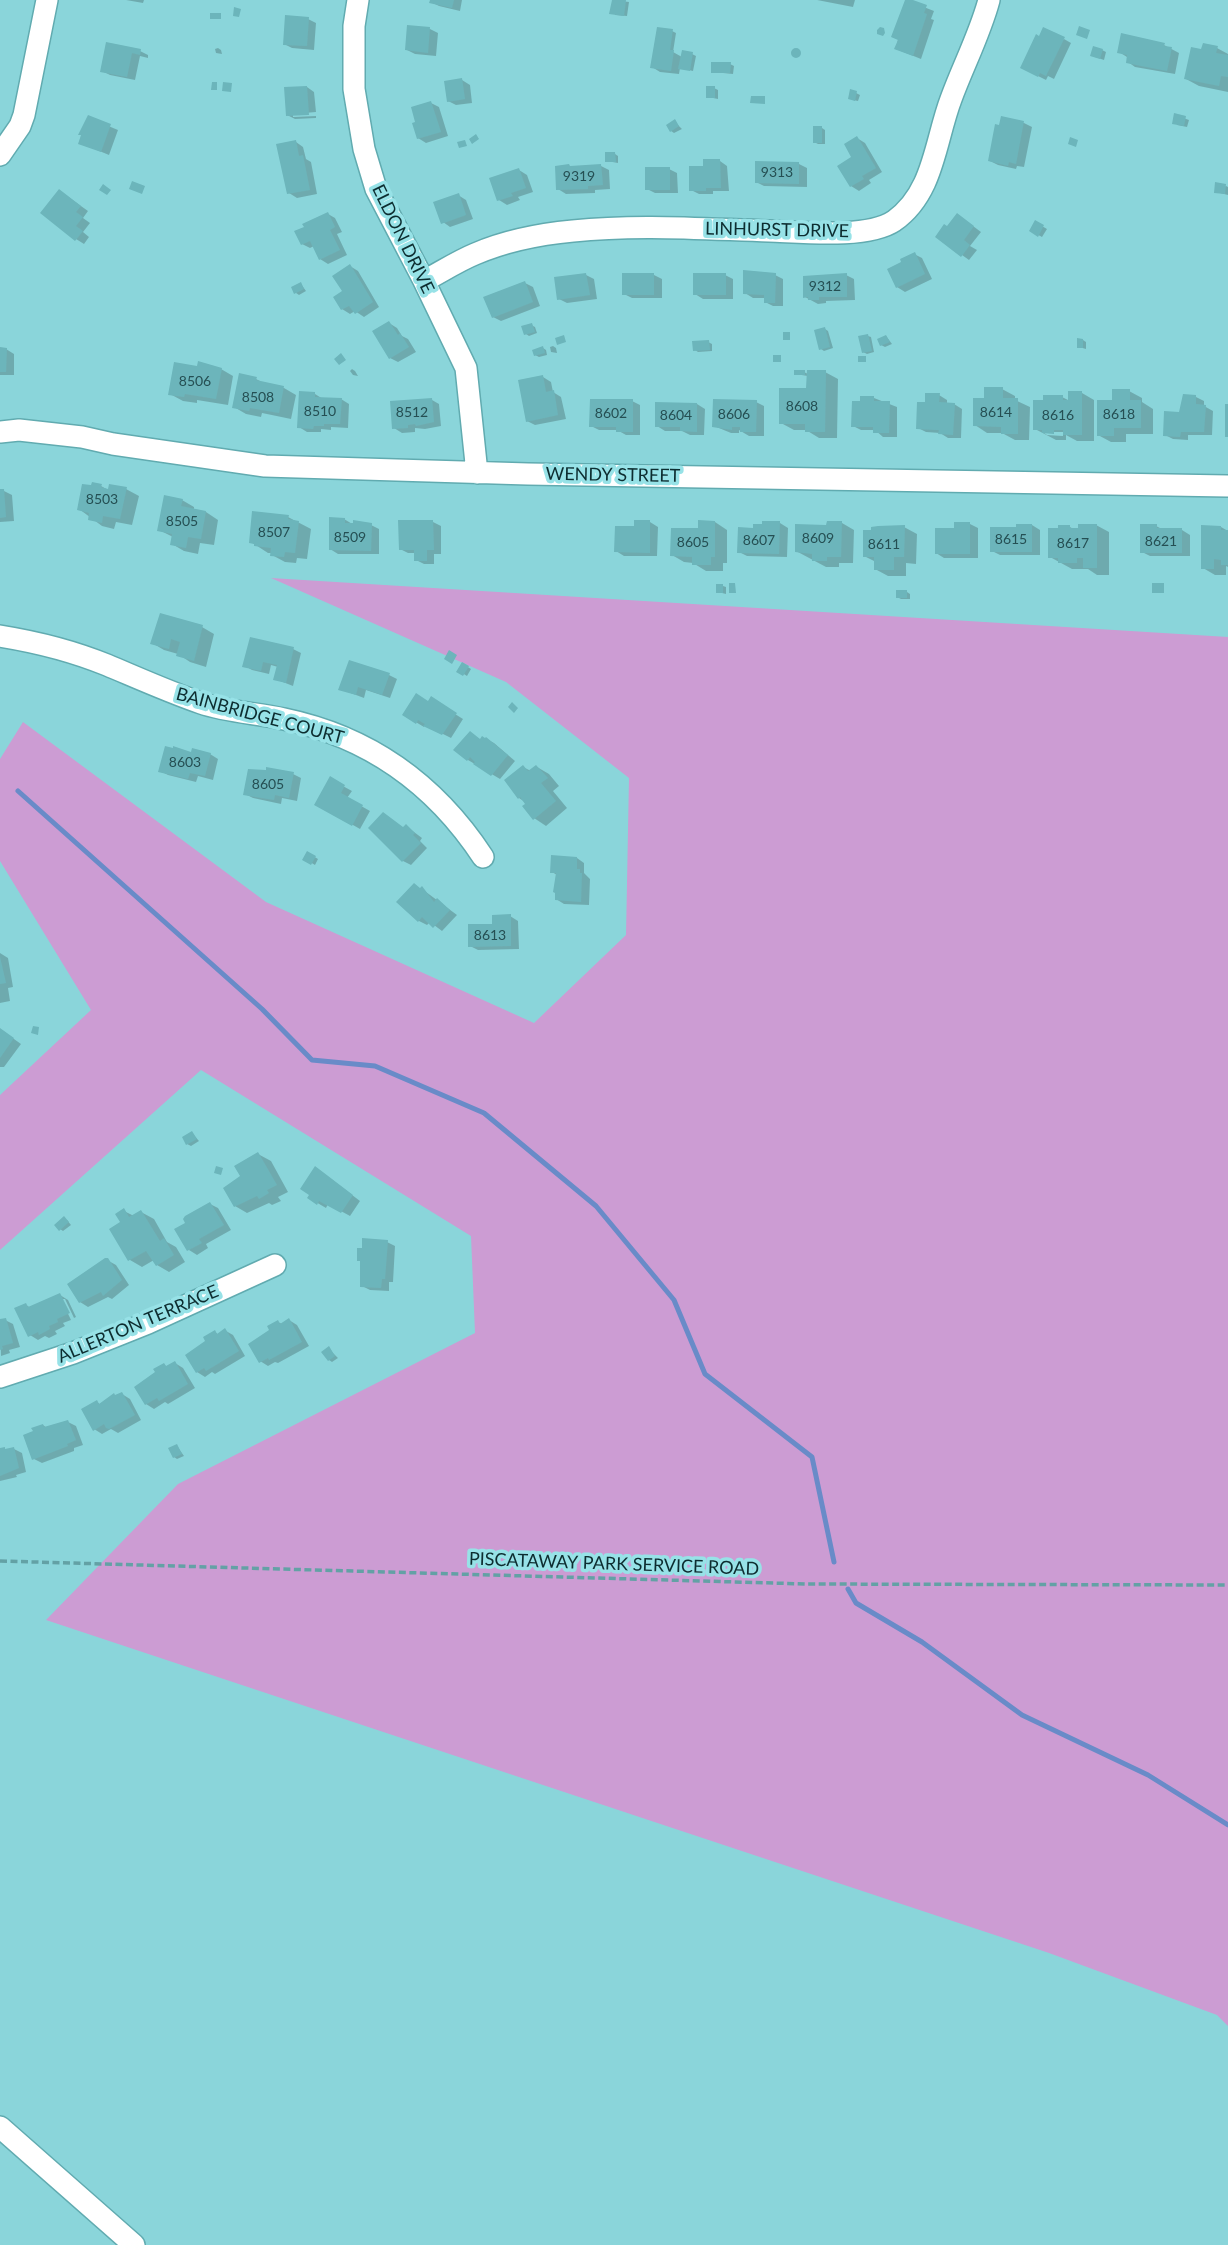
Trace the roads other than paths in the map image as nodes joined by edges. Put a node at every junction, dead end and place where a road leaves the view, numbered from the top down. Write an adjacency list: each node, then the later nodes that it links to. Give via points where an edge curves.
1 (47, 0): 4 (street, via 24,115)
2 (358, 0): 5 (street, ELDON DRIVE, via 354,89 364,149 376,189)
3 (989, 0): 5 (street, LINHURST DRIVE, via 950,101 927,178 909,208 893,222 863,231 818,233 574,230 476,253)
4 (0, 155)
5 (424, 281): 7 (street, ELDON DRIVE, via 466,368)
6 (0, 432): 7 (street, WENDY STREET, via 82,437 265,466)
7 (477, 472): 8 (street, WENDY STREET)
8 (1228, 486)
9 (0, 636): 10 (street, BAINBRIDGE COURT, via 67,650 206,704 284,719 359,744 428,791 464,827)
10 (483, 857)
11 (275, 1265): 12 (street, ALLERTON TERRACE, via 148,1323)
12 (0, 1377)
13 (0, 2127): 14 (street)
14 (134, 2245)

